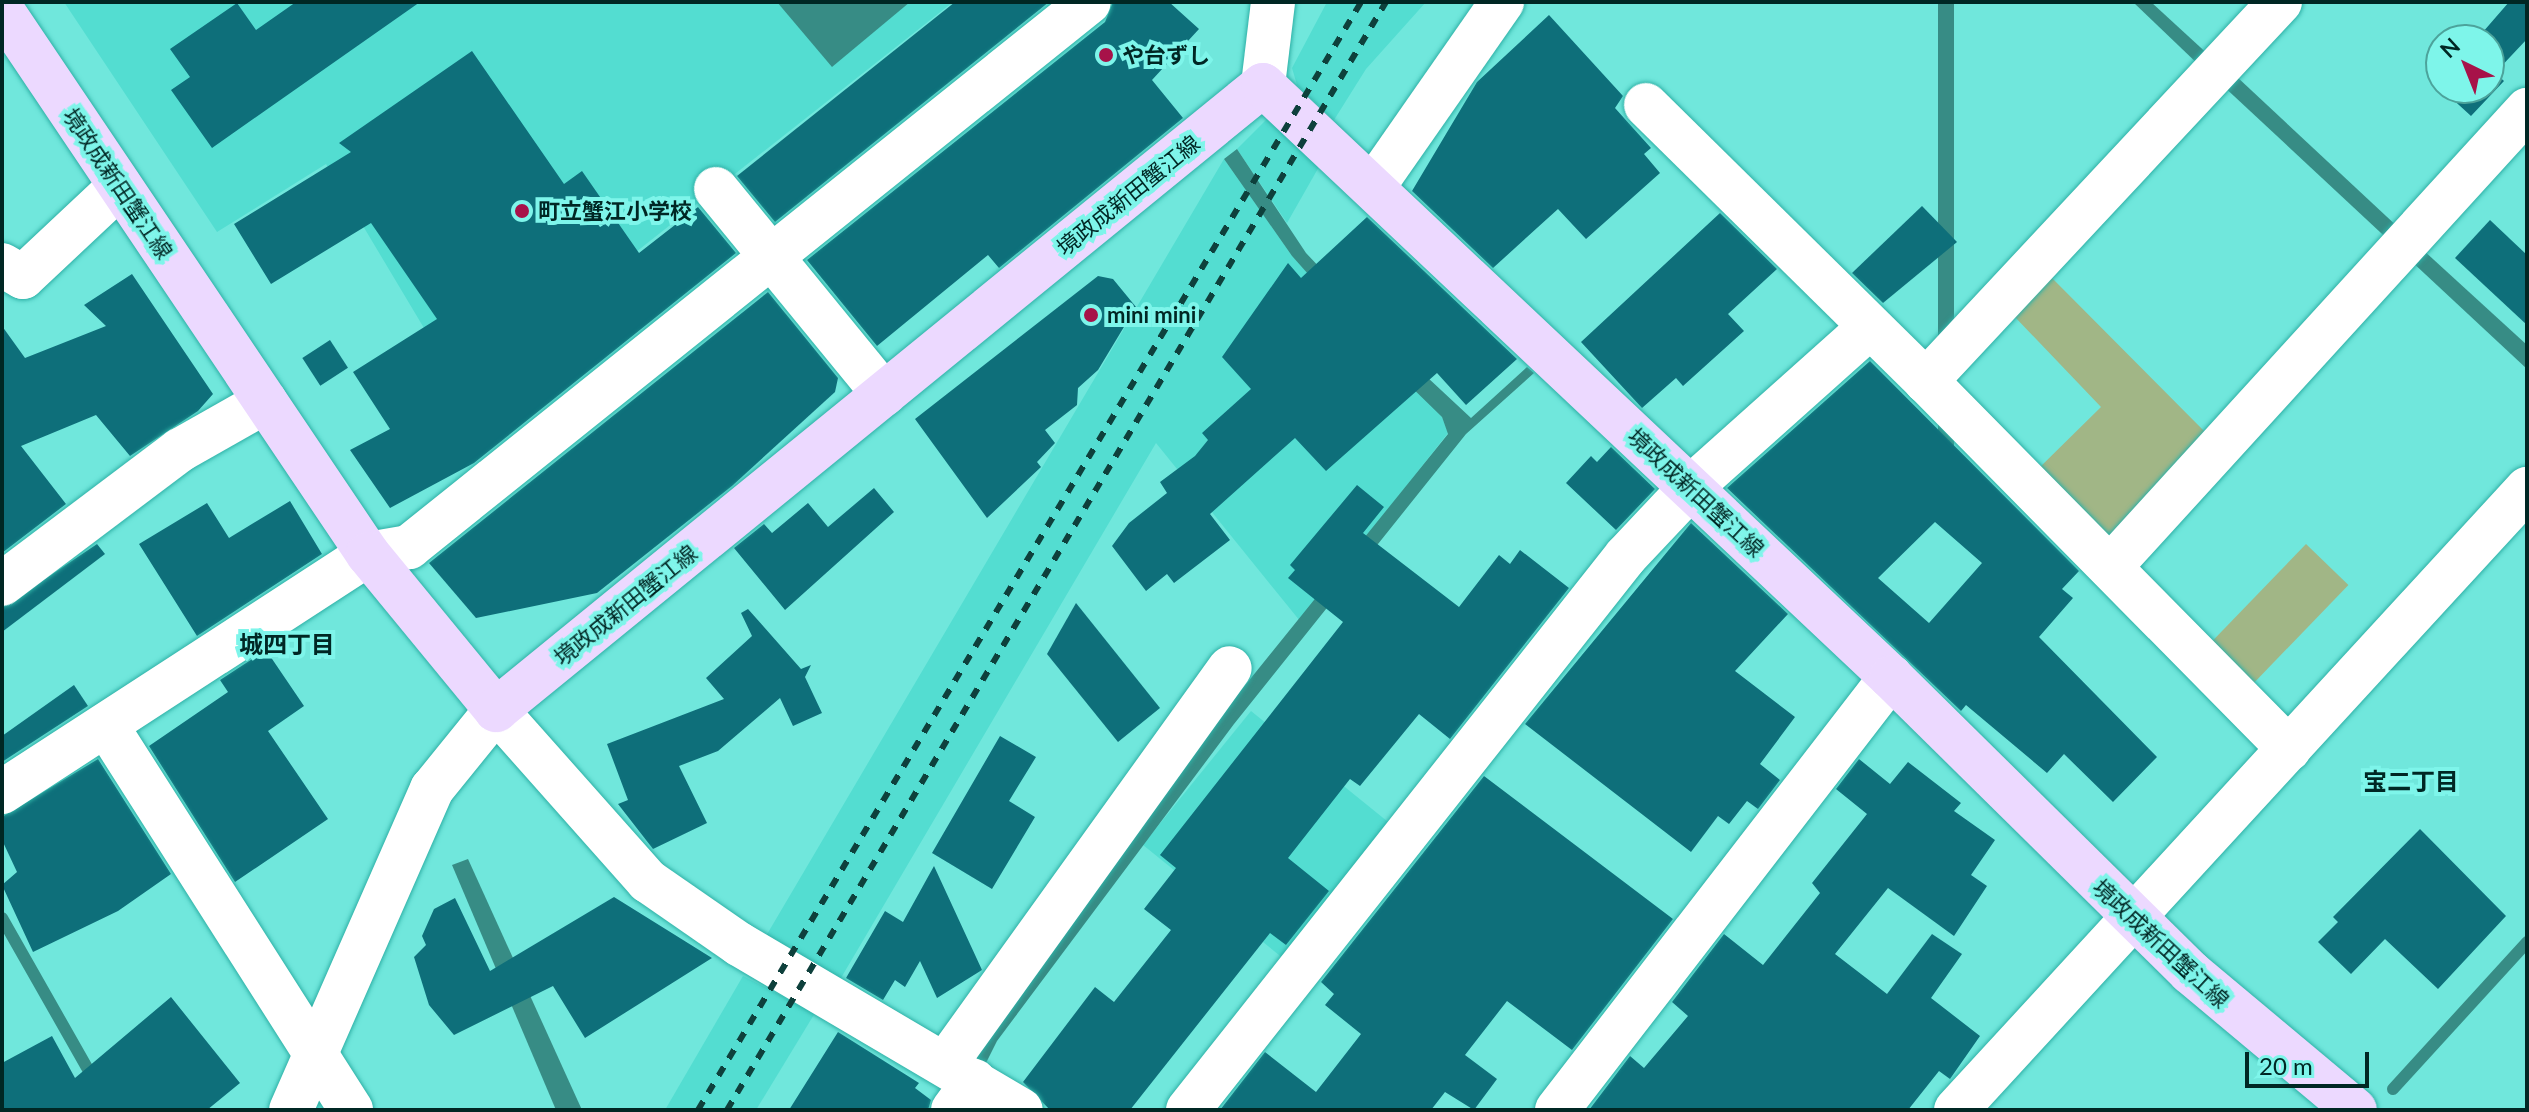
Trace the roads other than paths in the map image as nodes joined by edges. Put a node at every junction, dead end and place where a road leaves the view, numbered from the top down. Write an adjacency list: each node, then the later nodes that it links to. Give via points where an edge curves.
1 (1089, 2): 12 (street)
2 (1273, 2): 6 (street)
3 (1502, 2): 10 (street)
4 (2280, 2): 15 (street)
5 (2, 10): 9 (main road, 境政成新田蟹江線)
6 (1263, 85): 10 (main road, 境政成新田蟹江線); 16 (main road, 境政成新田蟹江線)
7 (1646, 105): 14 (street)
8 (2527, 110): 21 (street)
9 (120, 186): 13 (street, via 23,277); 17 (main road, 境政成新田蟹江線)
10 (1373, 187): 18 (main road, 境政成新田蟹江線)
11 (716, 189): 12 (street)
12 (770, 258): 16 (street); 20 (street, via 409,547)
13 (2, 265)
14 (1870, 327): 15 (street); 18 (street)
15 (1926, 381): 21 (street)
16 (884, 394): 25 (main road, 境政成新田蟹江線)
17 (265, 402): 20 (main road, 境政成新田蟹江線); 22 (street, via 180,450)
18 (1691, 487): 24 (main road, 境政成新田蟹江線); 35 (street, via 1626,556)
19 (2527, 489): 27 (street)
20 (368, 554): 25 (main road, 境政成新田蟹江線); 26 (street)
21 (2110, 567): 27 (street)
22 (2, 584)
23 (1230, 668): 31 (street)
24 (1891, 677): 29 (main road, 境政成新田蟹江線); 36 (street)
25 (496, 710): 30 (street, via 432,789); 31 (street, via 648,881)
26 (106, 725): 28 (street); 30 (street)
27 (2289, 749): 29 (street)
28 (2, 792)
29 (2133, 918): 37 (street); 38 (main road, 境政成新田蟹江線, via 2265,1040)
30 (317, 1054): 32 (street); 33 (street)
31 (958, 1085): 34 (street)
32 (291, 1110)
33 (351, 1110)
34 (1021, 1110)
35 (1188, 1110)
36 (1557, 1110)
37 (1956, 1110)
38 (2355, 1110)

